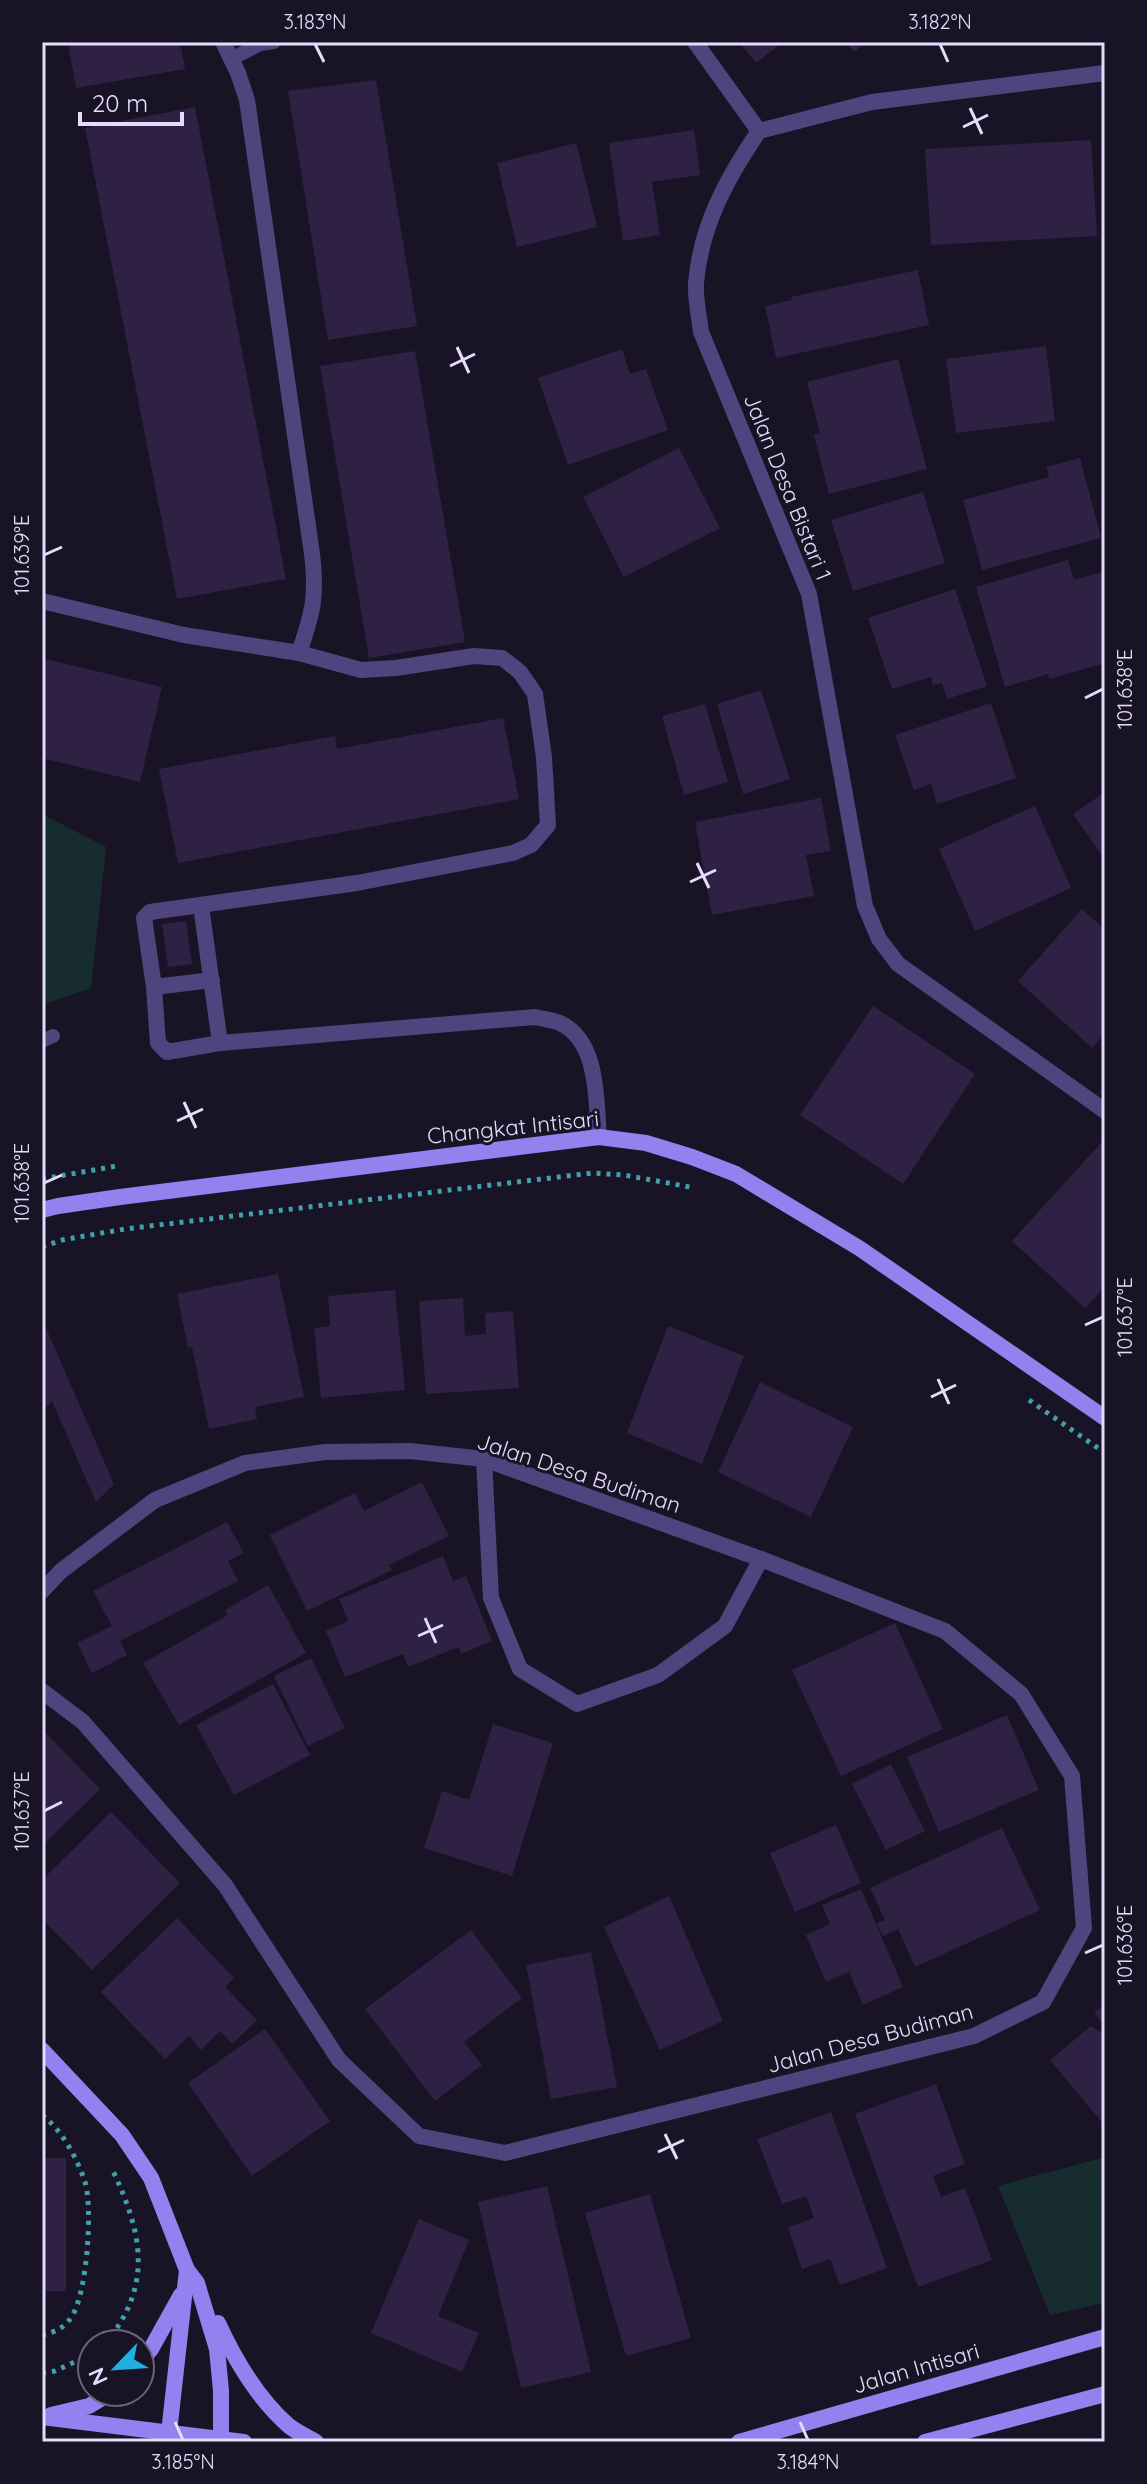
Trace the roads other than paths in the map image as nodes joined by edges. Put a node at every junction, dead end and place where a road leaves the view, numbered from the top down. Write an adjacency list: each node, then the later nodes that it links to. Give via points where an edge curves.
1 (223, 42): 4 (street)
2 (274, 42): 4 (lane)
3 (695, 42): 6 (street)
4 (231, 59): 8 (street, via 247,100 315,577 311,619)
5 (1105, 73): 6 (street, via 872,102)
6 (759, 131): 13 (street, Jalan Desa Bistari 1, via 729,175 704,234 696,285 701,332 809,594 865,906 879,939 898,964)
7 (42, 601): 8 (street, via 184,635)
8 (299, 653): 9 (street, via 361,670 474,656 502,658 535,694 548,825 531,845 513,853)
9 (201, 906): 10 (street); 11 (street, via 150,912 144,918)
10 (212, 980): 11 (street); 12 (street)
11 (154, 987): 12 (street, via 162,1050)
12 (220, 1043): 14 (street, via 535,1017 561,1024 580,1039 592,1067)
13 (1105, 1111)
14 (599, 1137): 15 (street, Changkat Intisari); 16 (street, Changkat Intisari, via 646,1143 736,1174 859,1248)
15 (42, 1210)
16 (1105, 1418)
17 (484, 1459): 18 (street, Jalan Desa Budiman); 18 (street, via 491,1598 520,1669 577,1704 658,1675 725,1626); 19 (street, Jalan Desa Budiman, via 353,1451 245,1463 155,1500)
18 (761, 1559): 20 (street, Jalan Desa Budiman, via 945,1631 1021,1694 1072,1776 1084,1928 1043,2002 974,2036 505,2153 419,2136 339,2060 225,1885 83,1722)
19 (42, 1591)
20 (42, 1691)
21 (42, 2050): 22 (street, via 122,2135 151,2178)
22 (192, 2277): 23 (street); 30 (street, via 217,2349); 32 (street, via 254,2386 289,2426)
23 (182, 2294): 25 (street); 29 (street)
24 (1105, 2337): 33 (street, Jalan Intisari)
25 (156, 2340)
26 (1105, 2394): 34 (street)
27 (80, 2408): 28 (street)
28 (42, 2417): 29 (street)
29 (169, 2437): 30 (street)
30 (222, 2441): 31 (street)
31 (244, 2442)
32 (316, 2442)
33 (739, 2442)
34 (925, 2442)

